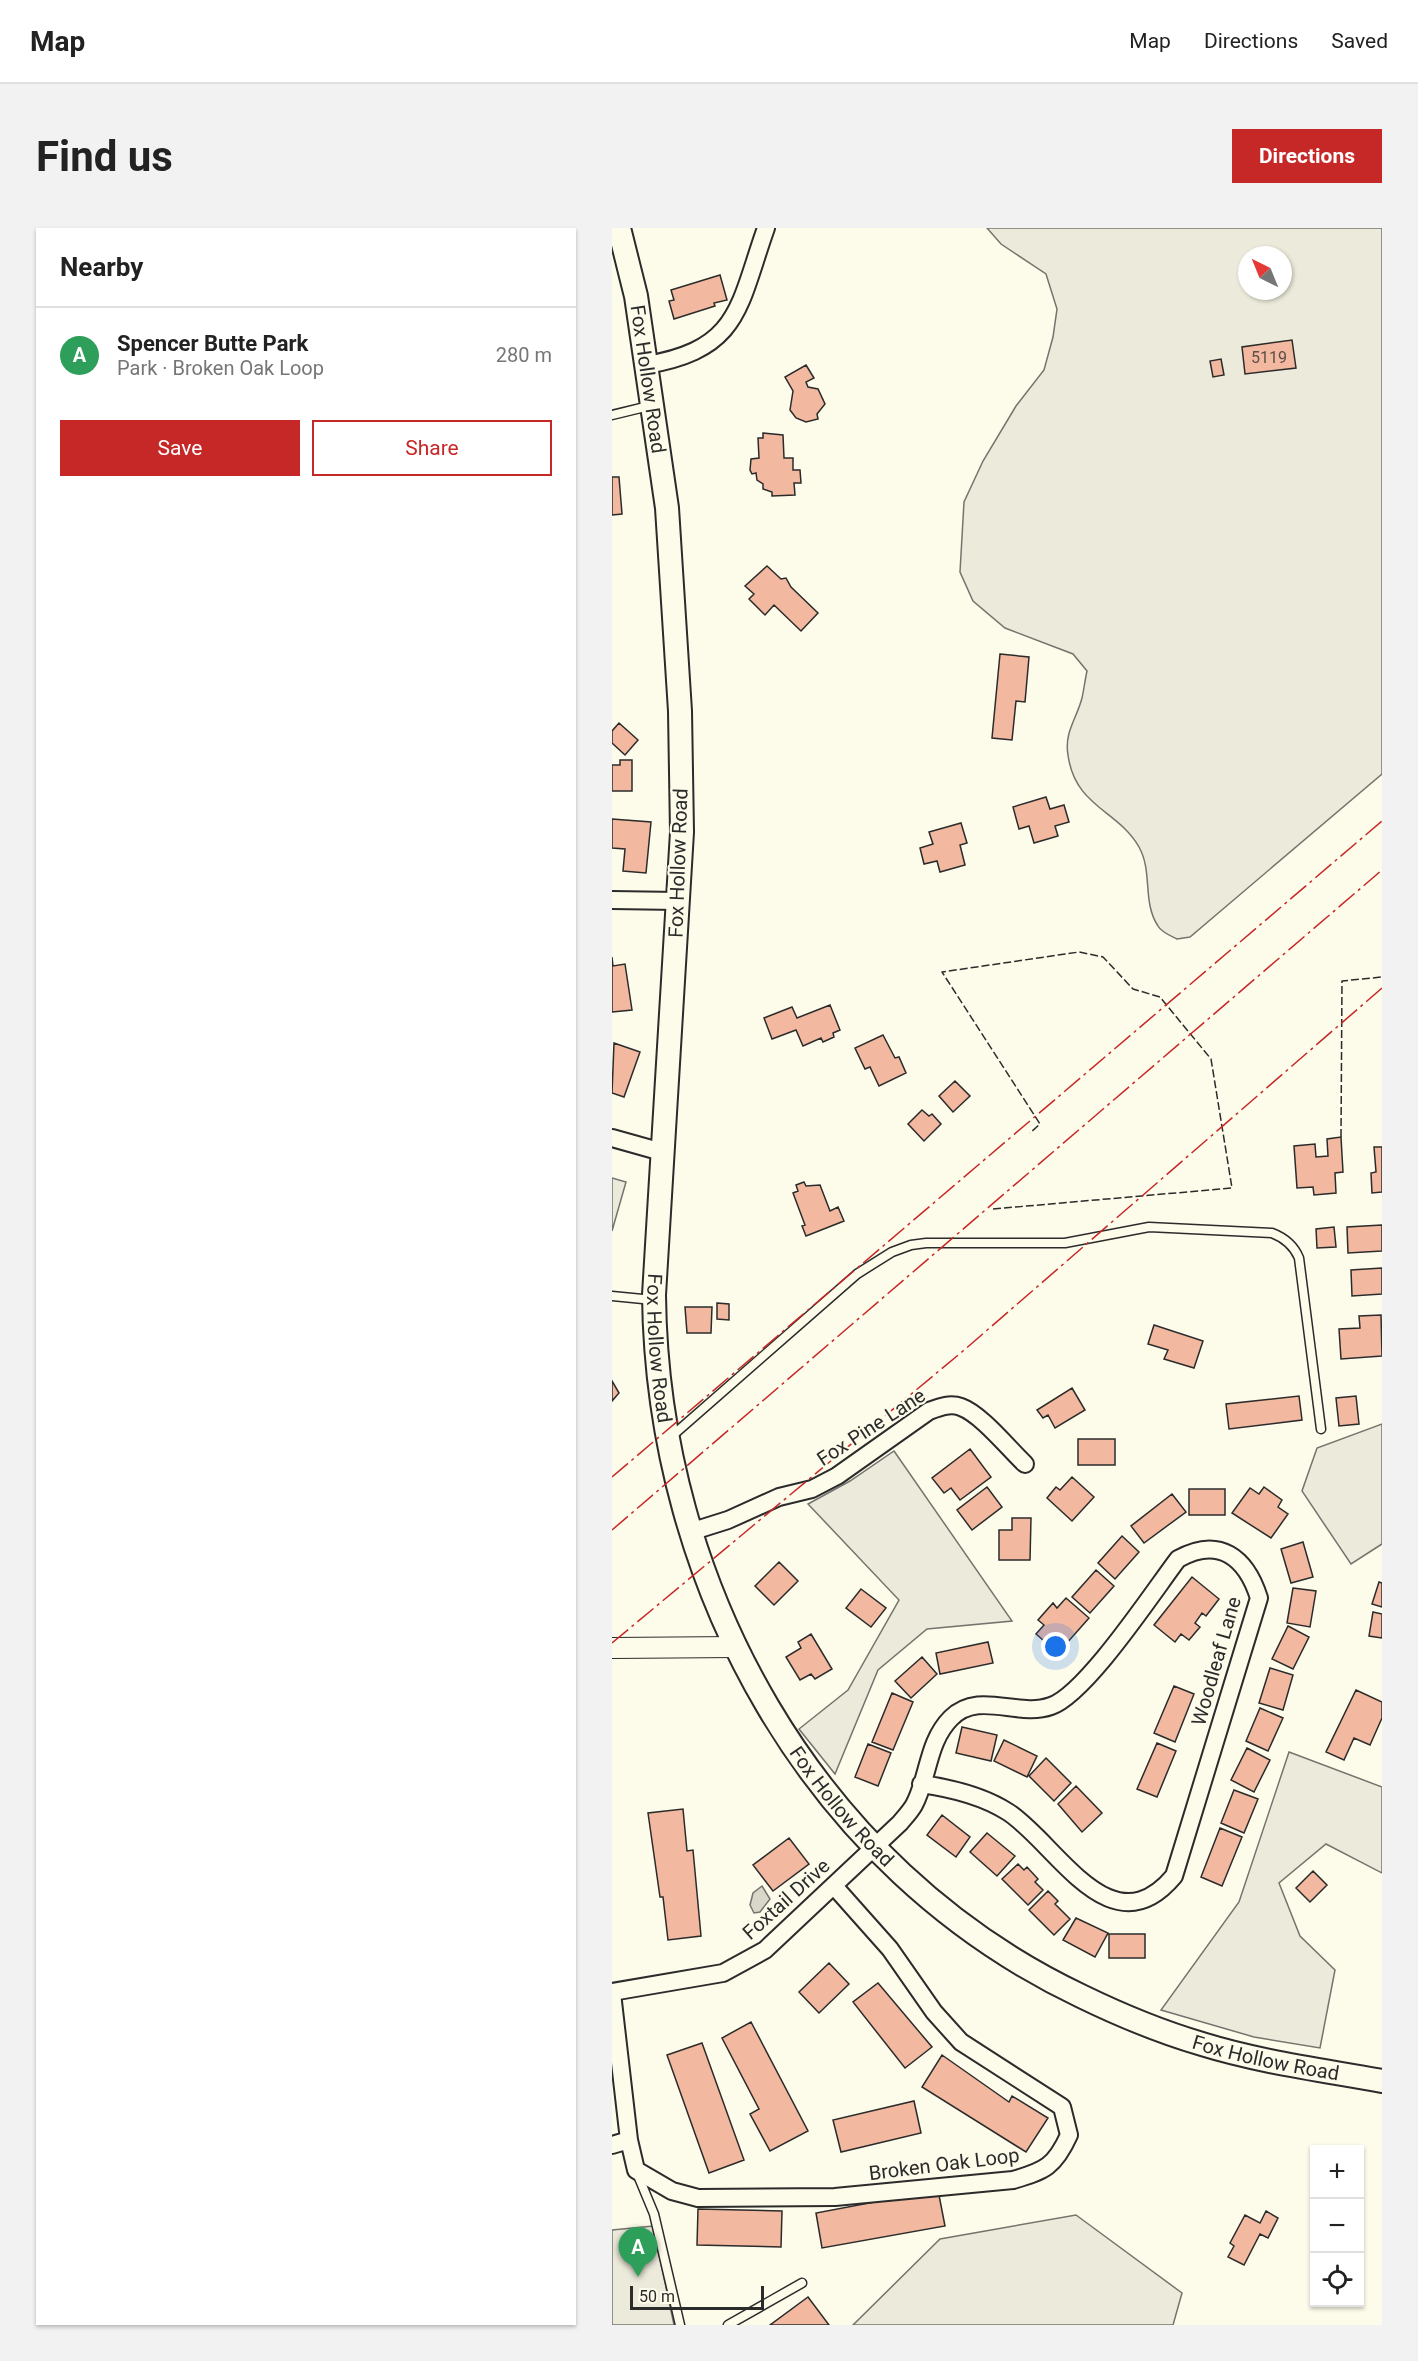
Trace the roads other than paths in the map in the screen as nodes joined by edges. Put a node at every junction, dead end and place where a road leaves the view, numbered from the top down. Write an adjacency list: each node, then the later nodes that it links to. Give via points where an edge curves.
1 (619, 228): 3 (main road, Fox Hollow Road, via 636,296)
2 (766, 228): 3 (street, via 727,328 697,352)
3 (646, 365): 4 (main road, Fox Hollow Road)
4 (653, 405): 5 (lane); 7 (main road, Fox Hollow Road, via 667,508 680,693 682,832)
5 (612, 415)
6 (612, 900): 7 (street)
7 (678, 901): 9 (main road, Fox Hollow Road)
8 (612, 1137): 9 (street)
9 (662, 1152): 11 (main road, Fox Hollow Road)
10 (612, 1296): 11 (lane)
11 (654, 1300): 13 (main road, Fox Hollow Road, via 656,1362)
12 (1321, 1429): 13 (lane, via 1296,1251 1272,1233 1149,1227 1065,1243 926,1243 892,1252 857,1274)
13 (667, 1440): 15 (main road, Fox Hollow Road)
14 (1025, 1464): 15 (street, Fox Pine Lane, via 977,1418 962,1408 947,1405 929,1411 837,1476 812,1489 779,1497)
15 (690, 1532): 16 (main road, Fox Hollow Road)
16 (736, 1647): 17 (street); 19 (main road, Fox Hollow Road, via 756,1689 804,1765)
17 (612, 1648)
18 (921, 1785): 18 (street, Woodleaf Lane, via 938,1733 965,1708 984,1704 1033,1710 1052,1706 1072,1694 1178,1558 1206,1548 1224,1551 1246,1568 1259,1598 1174,1876 1162,1890 1135,1900 1108,1899 1080,1881 1007,1812 988,1802); 19 (street, Woodleaf Lane, via 914,1806)
19 (875, 1846): 20 (street, Foxtail Drive); 22 (main road, Fox Hollow Road, via 962,1925 1002,1953 1081,1996 1203,2044)
20 (834, 1887): 21 (street, Foxtail Drive, via 765,1950 744,1963 723,1973); 25 (street, Broken Oak Loop, via 890,1949 934,2012 961,2042 1062,2108 1070,2135 1058,2159 1039,2172 1013,2180 835,2198 698,2198 672,2192)
21 (612, 1993): 23 (street)
22 (1382, 2081)
23 (629, 2140): 24 (street); 25 (street)
24 (612, 2145)
25 (636, 2170): 27 (lane, via 654,2214)
26 (802, 2283): 28 (lane)
27 (680, 2325)
28 (728, 2325)

